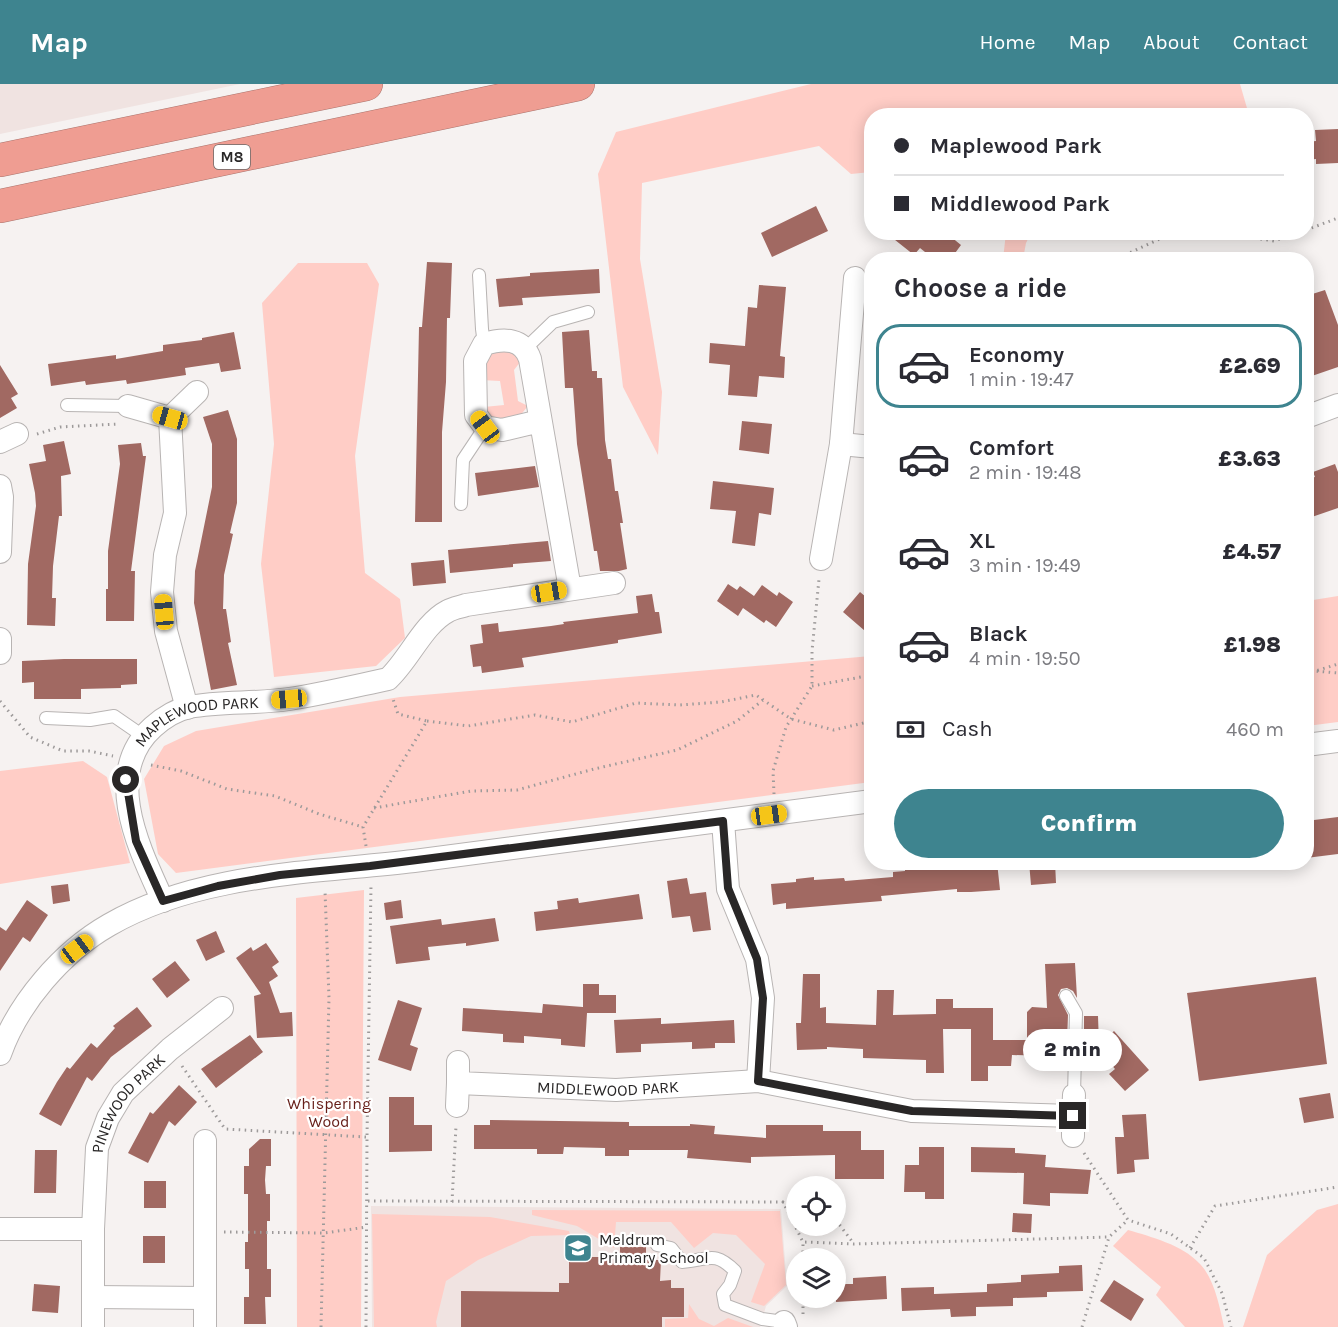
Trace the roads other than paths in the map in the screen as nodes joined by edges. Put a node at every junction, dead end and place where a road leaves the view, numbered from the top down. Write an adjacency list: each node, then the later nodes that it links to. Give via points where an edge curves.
1 (366, 84): 3 (highway)
2 (578, 84): 4 (highway, M8)
3 (0, 160)
4 (0, 206)
5 (479, 275): 8 (lane)
6 (855, 278): 18 (street)
7 (588, 312): 9 (lane, via 553,322)
8 (484, 344): 9 (street, via 496,340 517,342); 17 (street, via 475,361 476,415)
9 (526, 348): 16 (street)
10 (197, 392): 15 (street)
11 (67, 405): 13 (lane)
12 (1338, 405): 14 (street)
13 (128, 406): 15 (street)
14 (1314, 414)
15 (170, 418): 29 (street, via 175,513 165,555 162,592 165,631)
16 (540, 422): 17 (street, via 502,430); 26 (street)
17 (485, 427): 21 (lane, via 463,459)
18 (841, 444): 19 (street); 24 (street)
19 (864, 446)
20 (0, 486): 22 (street)
21 (461, 504)
22 (1, 523): 23 (street)
23 (0, 552)
24 (820, 559)
25 (614, 582): 26 (street)
26 (570, 589): 29 (street, MAPLEWOOD PARK, via 447,611 429,627 388,679 289,699)
27 (0, 639): 28 (street)
28 (0, 652)
29 (187, 708): 31 (street, MAPLEWOOD PARK, via 162,719)
30 (46, 718): 31 (lane, via 90,720 114,716)
31 (143, 736): 36 (street, MAPLEWOOD PARK, via 126,780 136,841)
32 (1338, 741): 33 (street)
33 (1314, 744)
34 (864, 802): 35 (street)
35 (723, 821): 36 (street, via 280,875); 40 (street, via 728,888 757,959 763,998)
36 (163, 901): 39 (street, via 108,925 61,961 31,997)
37 (1066, 996): 42 (lane, via 1076,1013)
38 (222, 1008): 45 (street, PINEWOOD PARK, via 123,1093 108,1118 97,1148)
39 (0, 1054)
40 (758, 1081): 41 (street, MIDDLEWOOD PARK, via 616,1090 458,1073); 42 (street, MIDDLEWOOD PARK, via 912,1111)
41 (457, 1106)
42 (1073, 1116)
43 (205, 1141): 48 (street)
44 (0, 1229): 45 (street)
45 (93, 1229): 47 (street, PINEWOOD PARK)
46 (657, 1245): 49 (lane, via 670,1248 682,1262 709,1256 724,1260 735,1271 723,1294 725,1305)
47 (93, 1297): 48 (street); 50 (street, PINEWOOD PARK)
48 (204, 1298): 51 (street)
49 (785, 1325)
50 (93, 1327)
51 (205, 1327)

